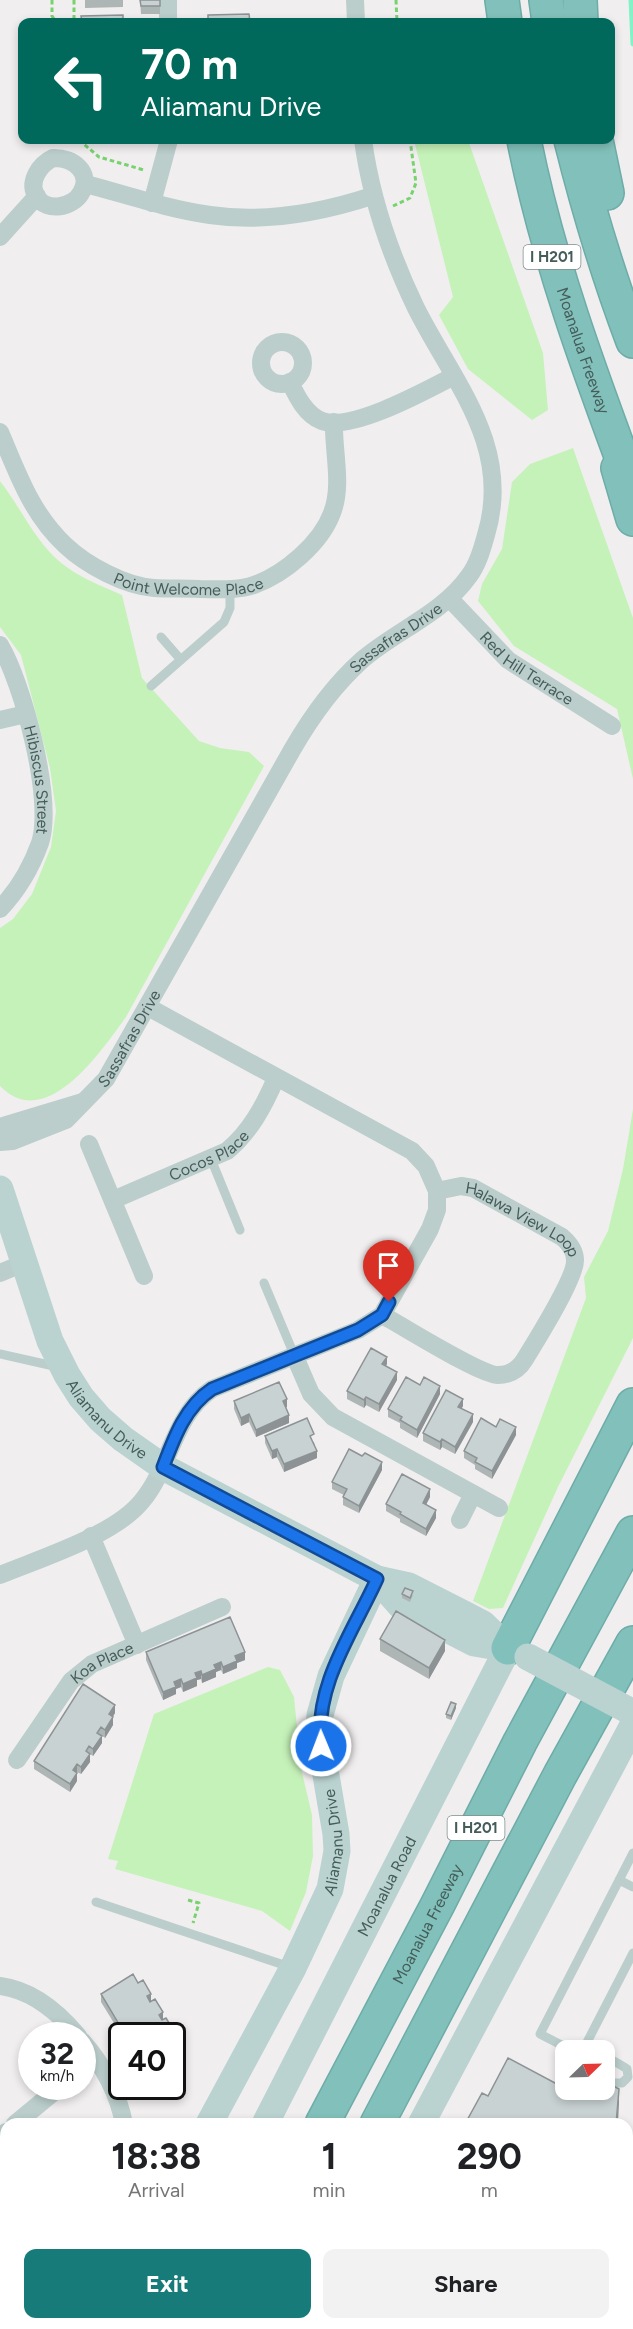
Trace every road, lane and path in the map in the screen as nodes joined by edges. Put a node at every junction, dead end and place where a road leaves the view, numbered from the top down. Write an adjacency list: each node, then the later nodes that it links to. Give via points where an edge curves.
1 (52, 0): 9 (path)
2 (74, 0): 10 (path)
3 (168, 0): 11 (street)
4 (355, 0): 12 (street)
5 (396, 0): 13 (path)
6 (502, 0): 14 (highway)
7 (546, 0): 15 (highway)
8 (581, 0): 16 (highway)
9 (53, 18)
10 (74, 18)
11 (168, 18)
12 (356, 18)
13 (397, 18)
14 (504, 18)
15 (548, 18)
16 (582, 18)
17 (83, 144): 24 (path, via 99,158)
18 (168, 144): 27 (street)
19 (364, 144): 28 (street, Sassafras Drive)
20 (411, 144): 28 (path, via 416,183 410,198)
21 (525, 144): 32 (highway, Moanalua Freeway / I H201, via 556,273)
22 (572, 144): 31 (highway, I H201, via 613,289)
23 (597, 144): 30 (highway)
24 (146, 171)
25 (86, 184): 26 (street, via 79,197 64,206 48,204); 26 (street, via 76,164 53,158 36,175); 27 (street)
26 (37, 196): 29 (street)
27 (152, 203): 28 (street, via 211,216 257,217)
28 (375, 203): 33 (street, Sassafras Drive, via 416,308)
29 (0, 237)
30 (633, 290)
31 (633, 341)
32 (590, 372): 37 (highway, Moanalua Freeway / I H201); 38 (highway)
33 (454, 376): 35 (street, via 379,412); 40 (street, Sassafras Drive, via 486,440 494,476 492,513 477,562)
34 (290, 382): 35 (street, via 308,411 323,422)
35 (334, 422): 39 (street, Point Welcome Place, via 336,498 322,534 276,574 254,585)
36 (0, 432): 39 (street, Point Welcome Place, via 37,514 80,558 124,580 152,588)
37 (633, 488)
38 (633, 519)
39 (230, 589): 43 (lane, via 230,608 224,622)
40 (450, 599): 47 (street, Red Hill Terrace, via 508,660); 49 (street, Sassafras Drive, via 362,661 316,712)
41 (161, 637): 43 (lane)
42 (0, 645): 45 (street, Hibiscus Street, via 18,681)
43 (181, 660): 44 (lane)
44 (151, 686)
45 (26, 714): 46 (street); 48 (street, Hibiscus Street, via 44,816 40,842 15,893)
46 (0, 720)
47 (612, 726)
48 (0, 909)
49 (148, 1007): 50 (street, Halawa View Loop); 51 (street, Sassafras Drive, via 106,1079)
50 (276, 1078): 55 (street, Cocos Place, via 245,1134 227,1151); 57 (street, Halawa View Loop, via 412,1151 426,1166)
51 (84, 1101): 52 (street); 53 (street, Sassafras Drive, via 66,1120 13,1141)
52 (0, 1127)
53 (0, 1142)
54 (89, 1144): 58 (street)
55 (211, 1159): 58 (street, Cocos Place); 59 (lane)
56 (0, 1189): 60 (street, Aliamanu Drive)
57 (437, 1191): 63 (street, Halawa View Loop, via 437,1210 430,1229); 63 (street, Halawa View Loop, via 473,1188 561,1237 575,1256 572,1275 522,1365 506,1375 485,1372)
58 (113, 1200): 61 (street)
59 (240, 1230)
60 (12, 1268): 66 (street, Aliamanu Drive)
61 (144, 1276)
62 (264, 1283): 65 (lane)
63 (382, 1315): 65 (street, Halawa View Loop, via 358,1330)
64 (0, 1354): 66 (lane)
65 (295, 1357): 68 (street, Halawa View Loop, via 201,1396 186,1415); 69 (street, via 311,1394 333,1417)
66 (63, 1368): 68 (street, Aliamanu Drive, via 100,1419)
67 (633, 1405): 79 (highway)
68 (163, 1467): 73 (street, Halawa View Loop, via 144,1500 131,1513); 75 (street, Aliamanu Drive)
69 (473, 1494): 70 (street); 71 (street)
70 (499, 1508)
71 (460, 1520)
72 (633, 1533): 100 (highway, Moanalua Freeway / I H201)
73 (91, 1536): 74 (street, Halawa View Loop); 78 (street)
74 (0, 1575)
75 (377, 1579): 79 (street, via 400,1605 474,1643); 89 (street, Aliamanu Drive, via 323,1698 319,1728 337,1851 330,1889)
76 (222, 1607): 78 (street, Koa Place)
77 (633, 1643): 101 (highway, I H201)
78 (137, 1645): 81 (street, Koa Place, via 93,1664 71,1681)
79 (518, 1653): 80 (street, bridge); 99 (street, Moanalua Road)
80 (631, 1716): 102 (street)
81 (17, 1760)
82 (633, 1853): 83 (lane)
83 (619, 1880): 84 (lane); 93 (lane, via 540,2034)
84 (633, 1887)
85 (188, 1900): 87 (path, via 199,1903)
86 (96, 1902): 89 (lane)
87 (194, 1920)
88 (633, 1953): 92 (lane)
89 (293, 1968): 98 (street, Aliamanu Drive)
90 (0, 1986): 91 (street, via 27,1994)
91 (65, 2022)
92 (591, 2040)
93 (555, 2042)
94 (96, 2071): 97 (street, via 116,2094)
95 (44, 2100): 96 (street)
96 (22, 2118)
97 (122, 2118)
98 (212, 2118)
99 (268, 2118)
100 (325, 2118)
101 (380, 2118)
102 (424, 2118)

